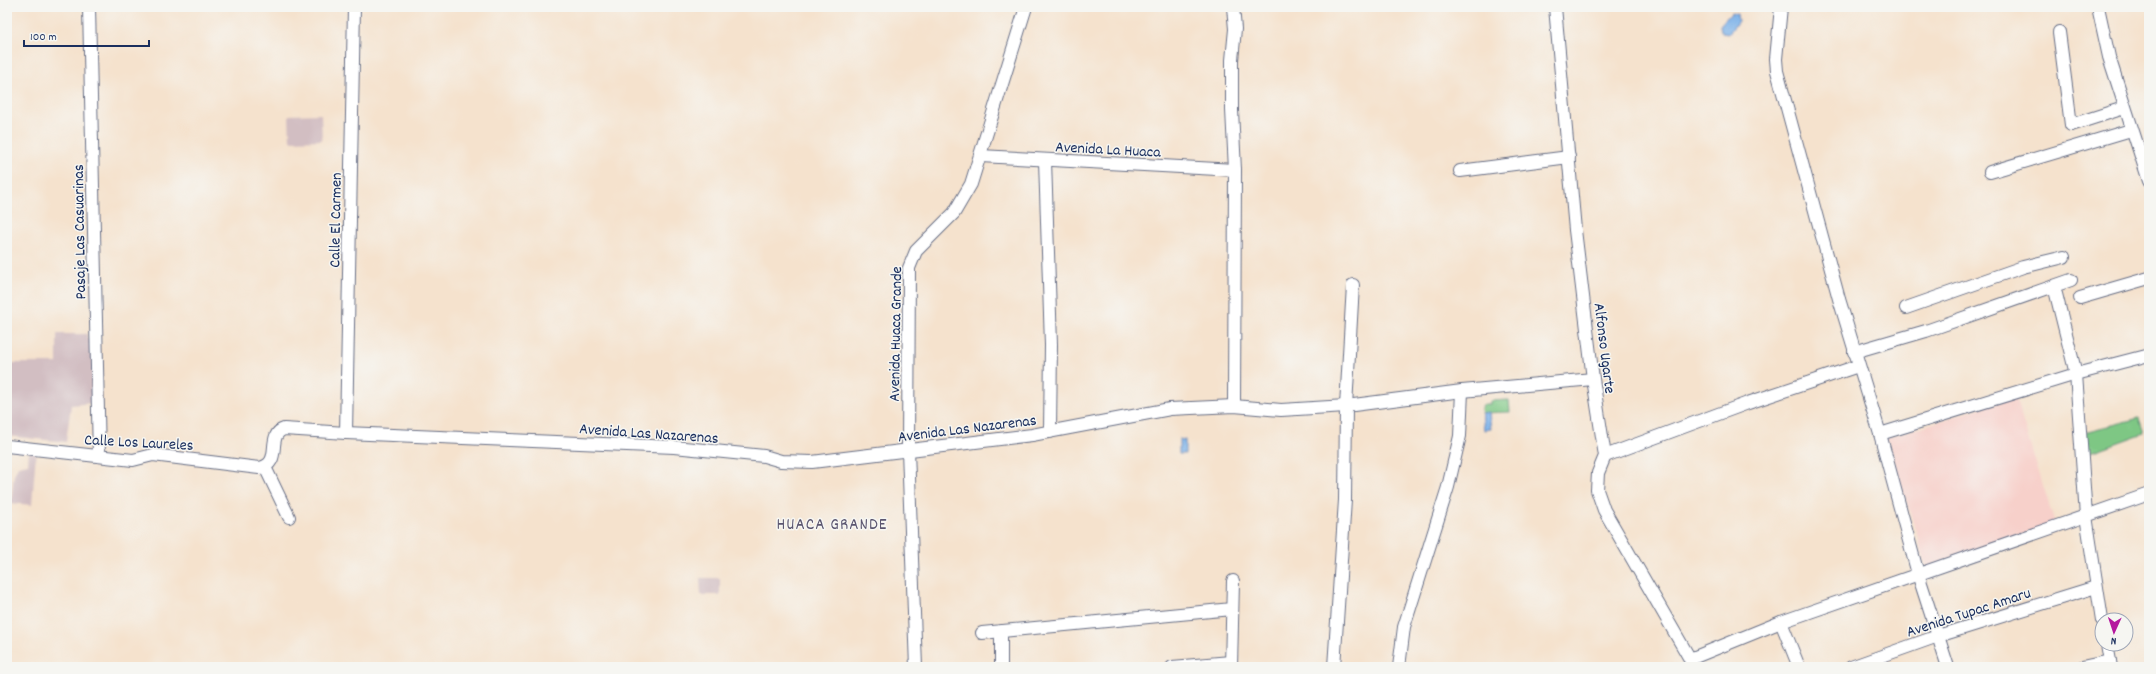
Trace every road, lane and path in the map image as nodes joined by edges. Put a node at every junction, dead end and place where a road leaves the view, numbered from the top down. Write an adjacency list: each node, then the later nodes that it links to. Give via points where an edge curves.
1 (89, 7): 38 (street, Pasaje Las Casuarinas)
2 (354, 7): 34 (street, Calle El Carmen)
3 (1026, 7): 11 (street, Avenida Huaca Grande)
4 (1233, 7): 14 (street, via 1235,29 1232,110)
5 (1555, 7): 12 (street, Alfonso Ugarte)
6 (1780, 7): 25 (street, via 1777,71)
7 (2098, 7): 9 (street)
8 (2059, 32): 9 (street, via 2070,125)
9 (2124, 108): 10 (street)
10 (2131, 130): 16 (street); 17 (street)
11 (980, 156): 13 (street, Avenida La Huaca); 37 (street, Avenida Huaca Grande, via 971,184 954,213 916,251 909,268)
12 (1569, 157): 15 (street); 29 (street, Alfonso Ugarte)
13 (1045, 160): 14 (street, Avenida La Huaca); 33 (street, via 1051,344)
14 (1235, 170): 31 (street)
15 (1460, 171)
16 (1990, 172)
17 (2149, 181)
18 (2064, 257): 24 (street, via 2023,267)
19 (2149, 278): 23 (street)
20 (2072, 280): 22 (street)
21 (1353, 285): 32 (street)
22 (2054, 286): 25 (street); 28 (street)
23 (2080, 298)
24 (1906, 308)
25 (1854, 352): 27 (street)
26 (2149, 355): 28 (street)
27 (1858, 366): 35 (street); 39 (street, via 1748,403)
28 (2076, 374): 35 (street); 42 (street)
29 (1593, 379): 30 (street, Avenida Las Nazarenas); 39 (street, Alfonso Ugarte)
30 (1462, 391): 32 (street, Avenida Las Nazarenas); 61 (street, via 1460,436 1455,458 1404,627)
31 (1234, 406): 32 (street, Avenida Las Nazarenas, via 1281,410); 33 (street, Avenida Las Nazarenas, via 1170,409)
32 (1346, 406): 60 (street, via 1345,500)
33 (1050, 432): 37 (street, Avenida Las Nazarenas)
34 (346, 433): 37 (street, Avenida Las Nazarenas, via 674,447 764,456 796,462); 40 (street, Avenida Las Nazarenas, via 281,430 276,436 273,456)
35 (1880, 434): 44 (street)
36 (7, 446): 38 (street, Calle Los Laureles)
37 (908, 450): 57 (street, Avenida Huaca Grande)
38 (99, 456): 40 (street, Calle Los Laureles, via 133,460 153,455)
39 (1605, 456): 54 (street, Alfonso Ugarte, via 1598,473 1597,490 1604,510)
40 (267, 466): 43 (street)
41 (2149, 494): 42 (street)
42 (2086, 516): 44 (street); 46 (street)
43 (289, 517)
44 (1918, 574): 49 (street); 52 (street)
45 (1233, 581): 47 (street)
46 (2096, 587): 48 (street); 52 (street, Avenida Tupac Amaru)
47 (1232, 609): 50 (street); 55 (street)
48 (2101, 612)
49 (1781, 622): 54 (street); 62 (street)
50 (1001, 631): 51 (street); 58 (street)
51 (982, 633)
52 (1938, 636): 63 (street, Avenida Tupac Amaru); 64 (street)
53 (2108, 652): 56 (street)
54 (1691, 663)
55 (1231, 664): 59 (street)
56 (2110, 664): 65 (street)
57 (916, 667)
58 (1001, 667)
59 (1172, 667)
60 (1334, 667)
61 (1399, 667)
62 (1799, 667)
63 (1851, 667)
64 (1948, 667)
65 (2082, 667)

